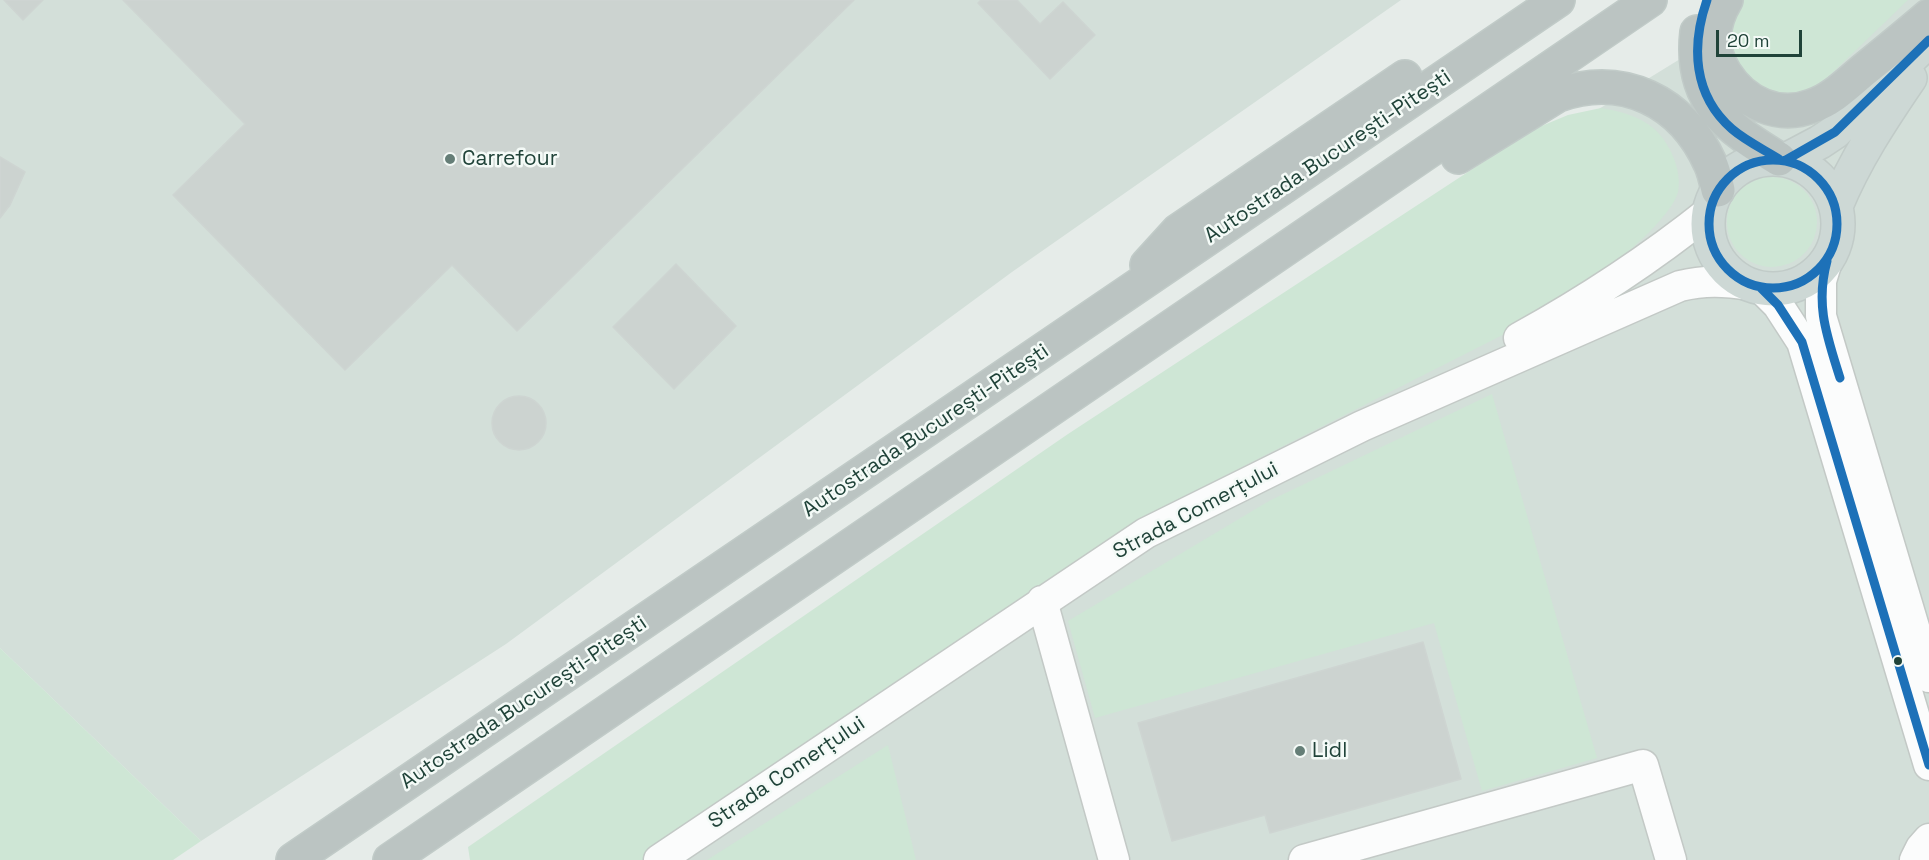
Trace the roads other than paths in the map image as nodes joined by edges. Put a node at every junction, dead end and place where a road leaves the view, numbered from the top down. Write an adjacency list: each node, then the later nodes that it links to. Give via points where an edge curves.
1 (1518, 0): 14 (highway, via 1178,231)
2 (1558, 0): 14 (highway, Autostrada București-Pitești)
3 (1650, 0): 15 (highway)
4 (1707, 0): 9 (highway, via 1698,22 1696,60 1709,100 1738,134)
5 (1726, 0): 6 (highway, via 1714,26 1718,62 1732,84 1750,100 1793,111 1814,106 1842,89)
6 (1929, 16)
7 (1929, 40): 9 (main road, via 1835,132)
8 (1929, 48): 11 (main road, via 1868,140)
9 (1783, 160): 10 (main road, via 1761,160 1744,166 1730,176); 11 (main road, via 1803,166 1817,176)
10 (1714, 200): 13 (main road, via 1709,229 1713,247 1734,276); 15 (highway, via 1711,164 1676,115 1651,97 1630,90 1575,89 1558,95 1445,165 1349,232 1226,293); 16 (street, via 1674,240 1604,288)
11 (1836, 206): 12 (main road, via 1835,244)
12 (1827, 261): 13 (main road, via 1811,277 1790,286); 18 (street, via 1821,280 1821,316)
13 (1756, 286): 16 (street, Strada Comerțului, via 1721,280 1680,286); 19 (street, via 1778,305 1802,342)
14 (1108, 307): 21 (highway, Autostrada București-Pitești)
15 (1138, 349): 22 (highway)
16 (1362, 426): 17 (street, Strada Comerțului, via 1146,533)
17 (1042, 601): 23 (street, Strada Comerțului); 24 (street)
18 (1929, 677)
19 (1929, 765)
20 (1929, 839): 27 (street)
21 (293, 860)
22 (390, 860)
23 (659, 860)
24 (1114, 860)
25 (1304, 860): 26 (street, via 1643,765)
26 (1671, 860)
27 (1916, 860)

